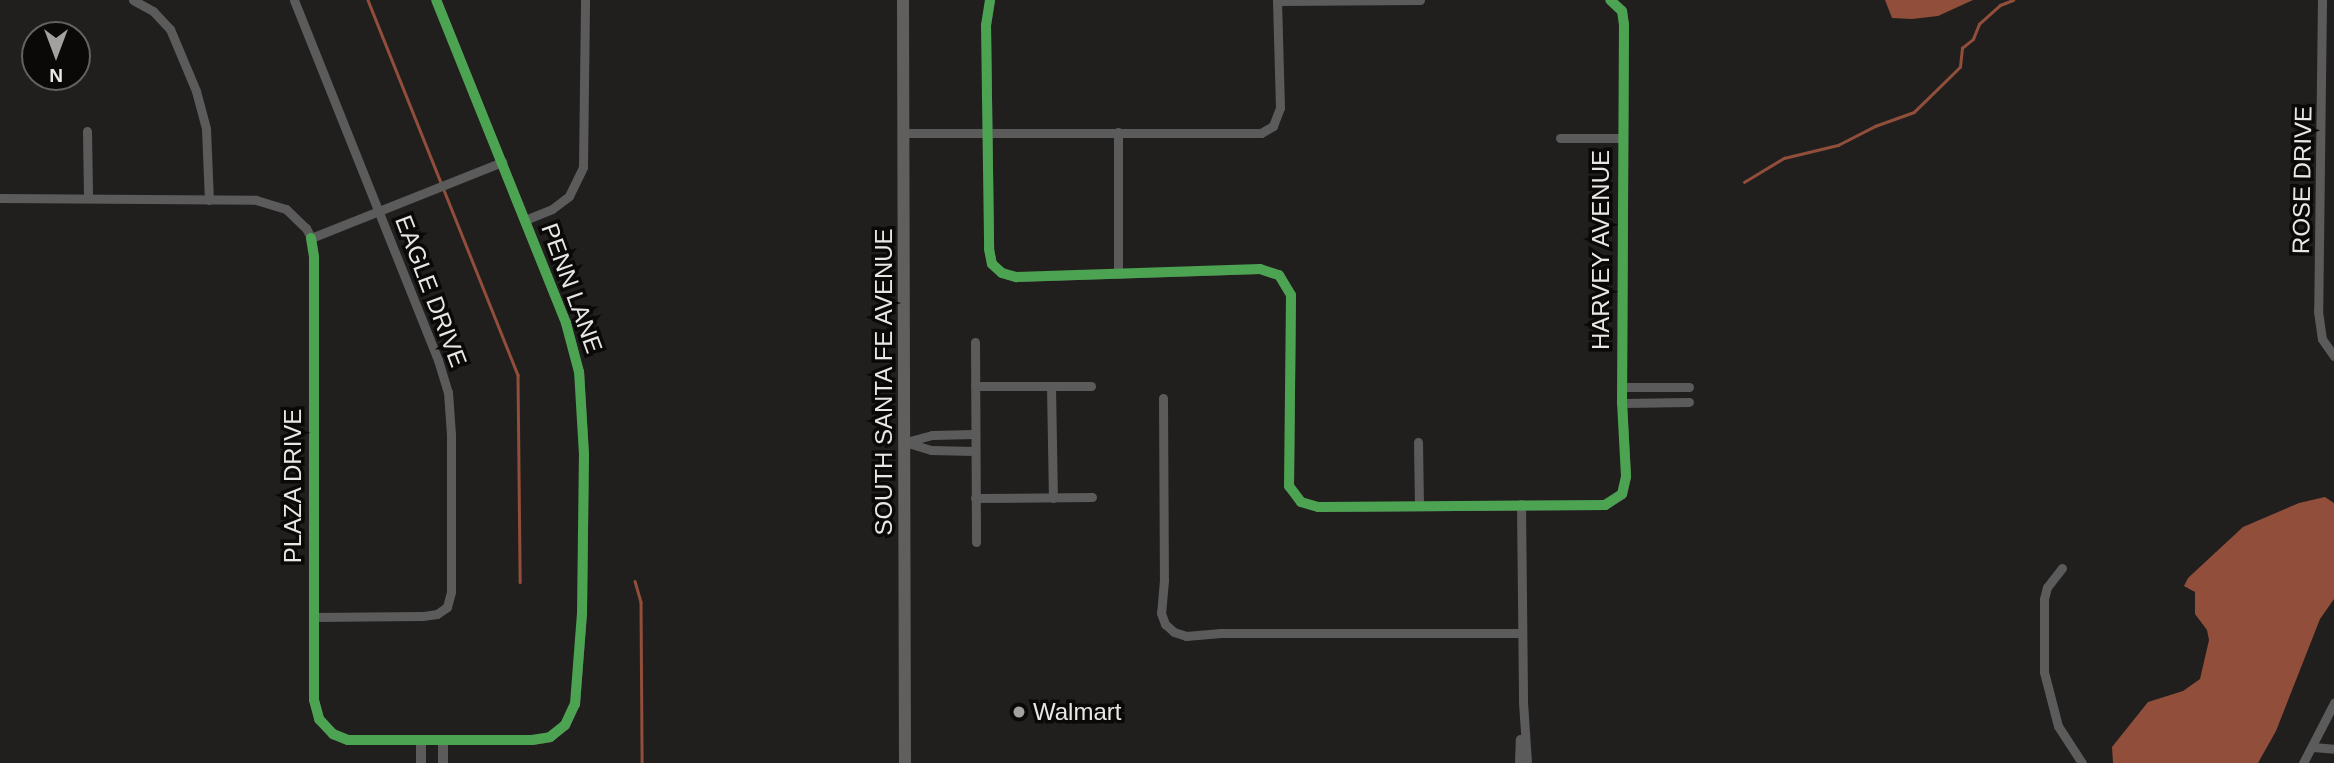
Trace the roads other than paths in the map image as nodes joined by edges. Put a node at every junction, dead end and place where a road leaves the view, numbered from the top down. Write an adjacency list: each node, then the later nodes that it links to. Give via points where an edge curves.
1 (133, 0): 20 (street, via 153,11 170,29 196,91 206,129)
2 (294, 0): 21 (street, EAGLE DRIVE)
3 (436, 0): 17 (street, PENN LANE)
4 (585, 0): 22 (street, via 583,167 569,196)
5 (903, 0): 13 (main road, SOUTH SANTA FE AVENUE)
6 (990, 0): 14 (street, via 986,25)
7 (1420, 0): 9 (street)
8 (2322, 0): 26 (street, ROSE DRIVE, via 2318,311 2322,339)
9 (1277, 1): 12 (street, via 1280,108 1273,126 1252,135)
10 (1612, 1): 16 (street, HARVEY AVENUE, via 1622,11 1624,25)
11 (87, 131): 19 (street)
12 (1118, 132): 14 (street); 24 (street)
13 (903, 133): 14 (street); 38 (main road, SOUTH SANTA FE AVENUE)
14 (989, 133): 24 (street, via 989,249 996,268 1017,277)
15 (1560, 138): 16 (street)
16 (1622, 138): 30 (street, HARVEY AVENUE)
17 (502, 162): 21 (street); 22 (street, PENN LANE)
18 (0, 198): 19 (street)
19 (88, 198): 20 (street)
20 (209, 200): 23 (street, via 277,205 301,222)
21 (379, 211): 23 (street); 48 (street, EAGLE DRIVE, via 448,392 451,592 443,611 422,616)
22 (525, 220): 53 (street, PENN LANE, via 571,337 582,395 583,592 575,704 561,730 550,737)
23 (311, 237): 48 (street, PLAZA DRIVE)
24 (1118, 273): 45 (street, via 1260,269 1279,275 1291,295 1288,477 1296,498 1318,507)
25 (975, 342): 27 (street)
26 (2334, 356)
27 (975, 386): 28 (street); 37 (street)
28 (1051, 386): 29 (street); 43 (street)
29 (1091, 386)
30 (1623, 387): 31 (street); 36 (street, HARVEY AVENUE)
31 (1668, 387): 32 (street); 34 (street)
32 (1689, 387)
33 (1163, 398): 49 (street, via 1161,613 1169,629 1186,636)
34 (1668, 402): 35 (street); 36 (street)
35 (1689, 402)
36 (1622, 403): 44 (street, HARVEY AVENUE, via 1626,475 1619,498 1605,505)
37 (975, 434): 38 (street, via 932,435); 40 (street)
38 (906, 442): 40 (street, via 931,450); 58 (main road, SOUTH SANTA FE AVENUE)
39 (1418, 442): 45 (street)
40 (974, 451): 42 (street)
41 (1092, 497): 43 (street)
42 (975, 498): 43 (street); 46 (street)
43 (1053, 498)
44 (1521, 504): 45 (street); 49 (street)
45 (1419, 505)
46 (976, 542)
47 (2063, 568): 61 (street, via 2047,587 2044,599 2044,672 2058,726)
48 (314, 617): 52 (street, PLAZA DRIVE, via 315,710 328,731 348,740)
49 (1522, 633): 50 (street)
50 (1523, 702): 59 (street); 60 (street)
51 (2334, 703): 54 (street)
52 (421, 740): 53 (street); 56 (street)
53 (443, 740): 57 (street)
54 (2313, 747): 55 (street); 62 (street)
55 (2334, 749)
56 (421, 763)
57 (443, 763)
58 (905, 763)
59 (1519, 763)
60 (1527, 763)
61 (2082, 763)
62 (2303, 763)

